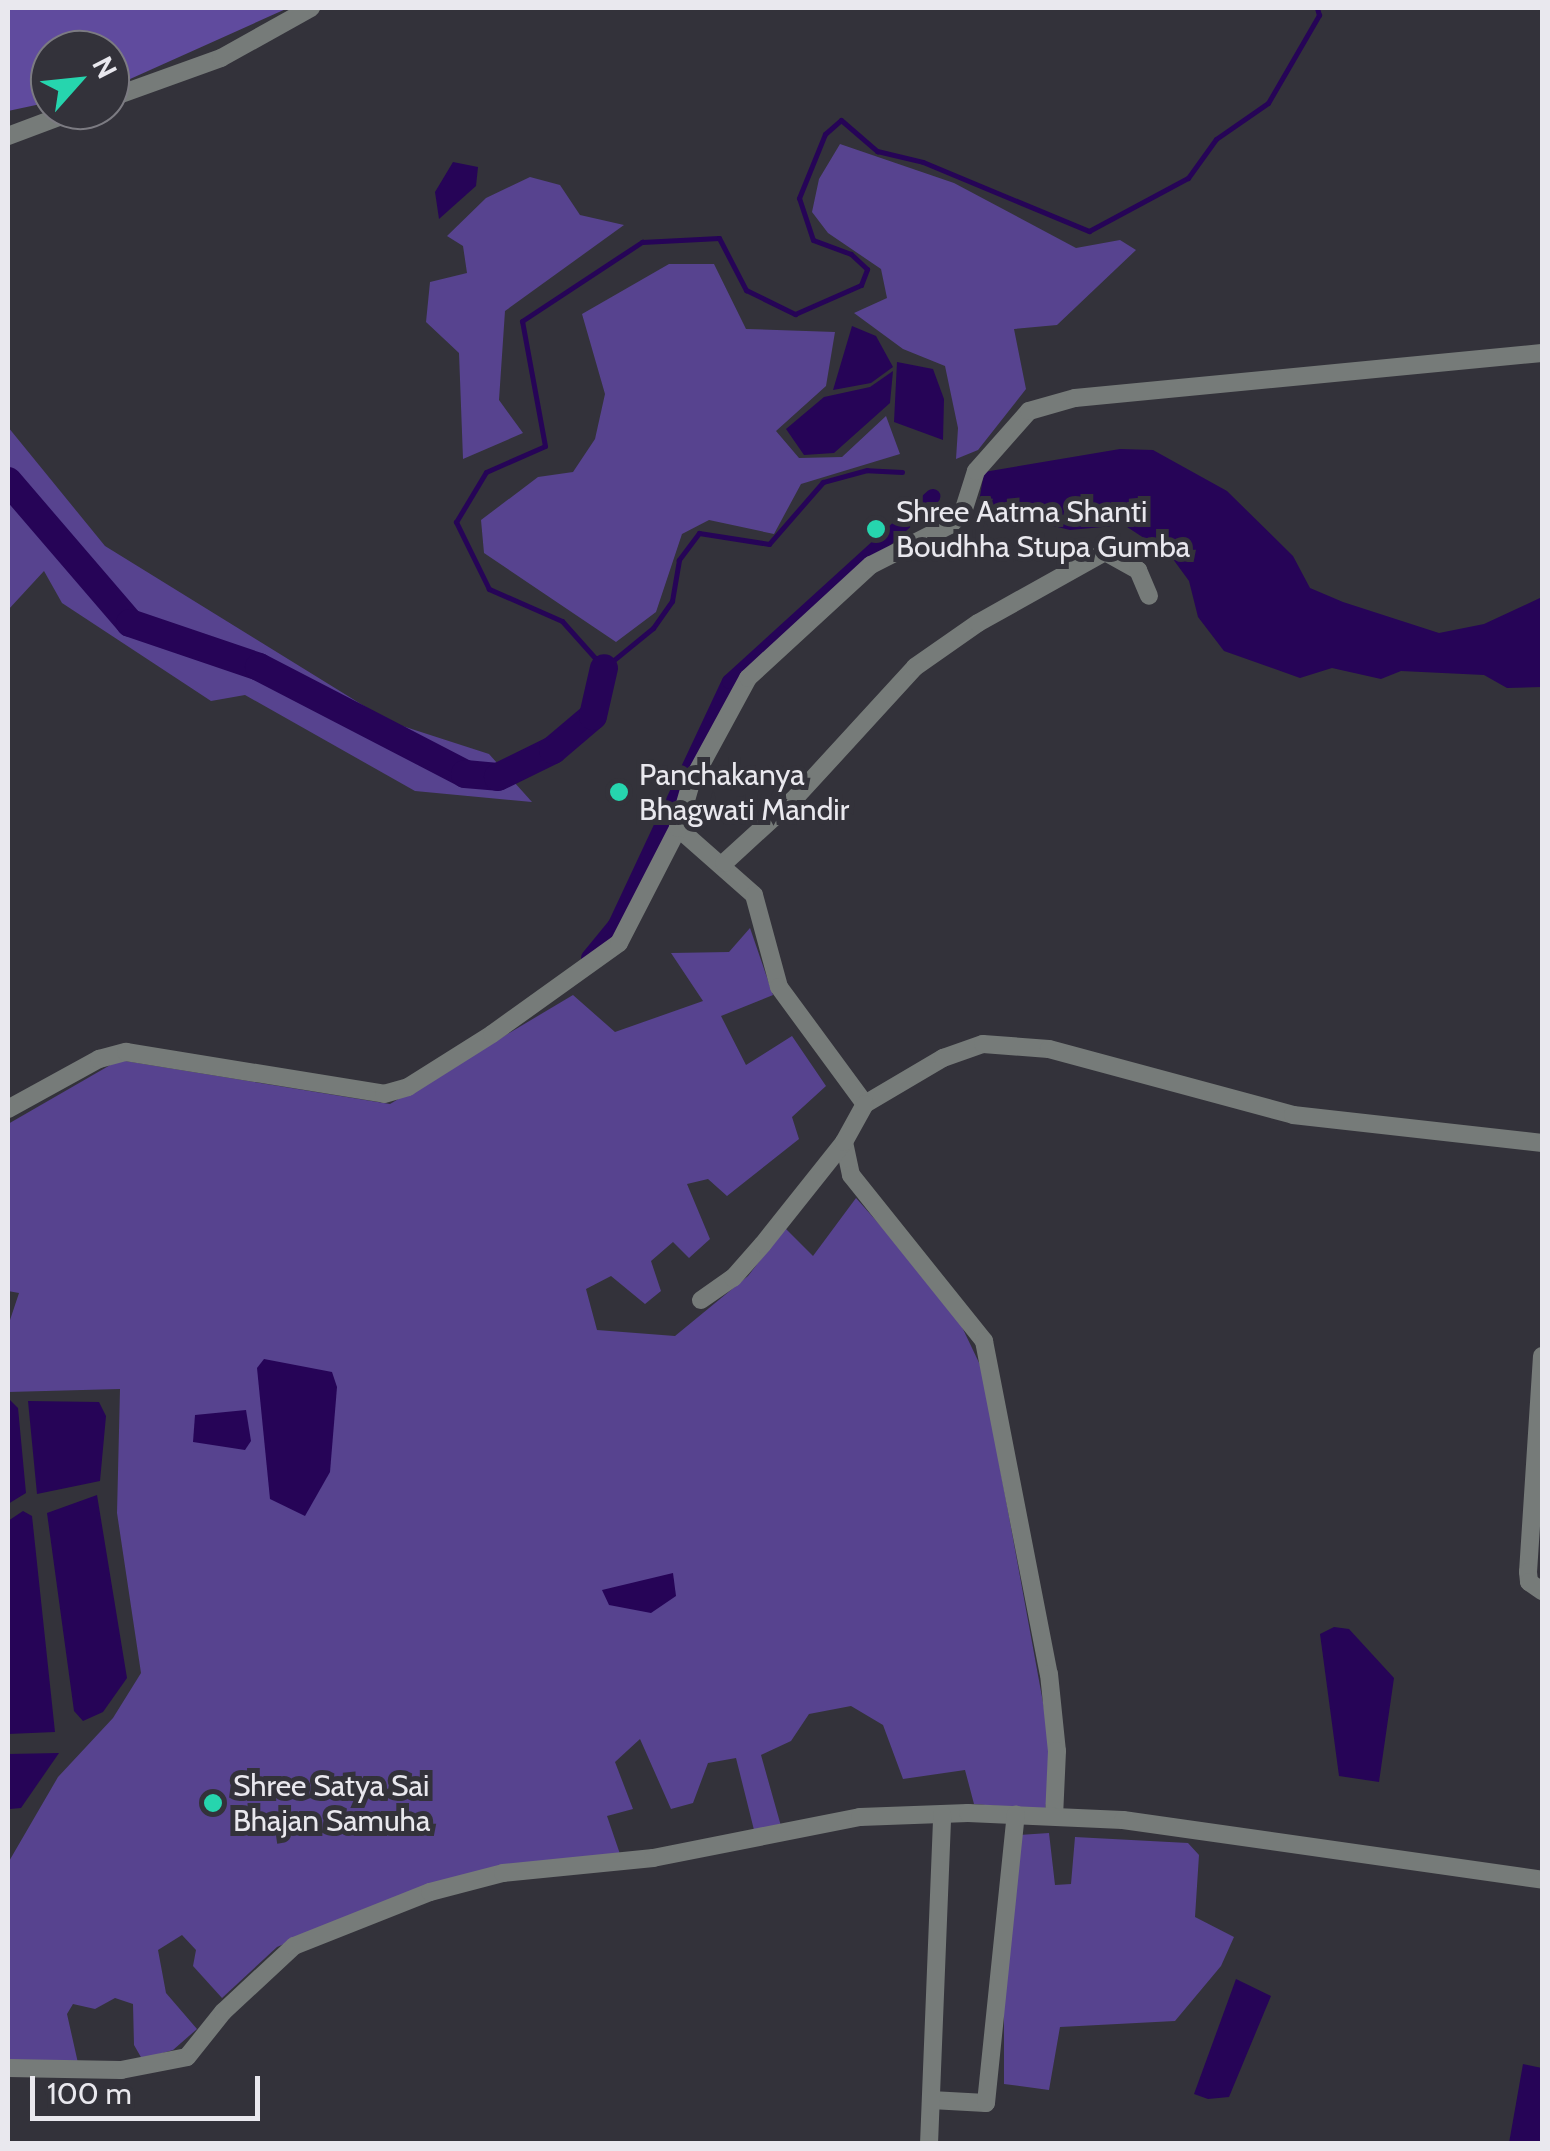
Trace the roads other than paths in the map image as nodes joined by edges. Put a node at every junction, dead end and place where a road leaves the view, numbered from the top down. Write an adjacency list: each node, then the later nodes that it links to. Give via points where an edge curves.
1 (310, 8): 2 (street, via 220,58)
2 (130, 91)
3 (1542, 352): 5 (street, via 1093,396 1029,411 976,471 963,512 950,525 871,566 748,678 691,783)
4 (1149, 596): 6 (street, via 1138,570 1105,552 978,623 915,667 796,797)
5 (678, 828): 6 (street); 8 (street, via 619,943 408,1087 360,1094 126,1052 98,1059)
6 (724, 863): 7 (street, via 754,896 779,987)
7 (865, 1104): 9 (street); 10 (street, via 943,1058 983,1044 1049,1049 1293,1114)
8 (8, 1108)
9 (844, 1142): 11 (street, via 734,1278); 16 (street, via 851,1175 984,1340 1049,1674 1057,1751)
10 (1542, 1143)
11 (701, 1300)
12 (1542, 1356): 13 (street, via 1528,1572 1529,1582)
13 (1542, 1591)
14 (942, 1814): 15 (street); 18 (street, via 860,1817 653,1858 503,1873 430,1892 294,1946 223,2012 187,2057 122,2070); 19 (street)
15 (1016, 1814): 16 (street); 19 (street, via 986,2103)
16 (1054, 1816): 17 (street)
17 (1542, 1880)
18 (8, 2068)
19 (931, 2100): 20 (street)
20 (930, 2144)

